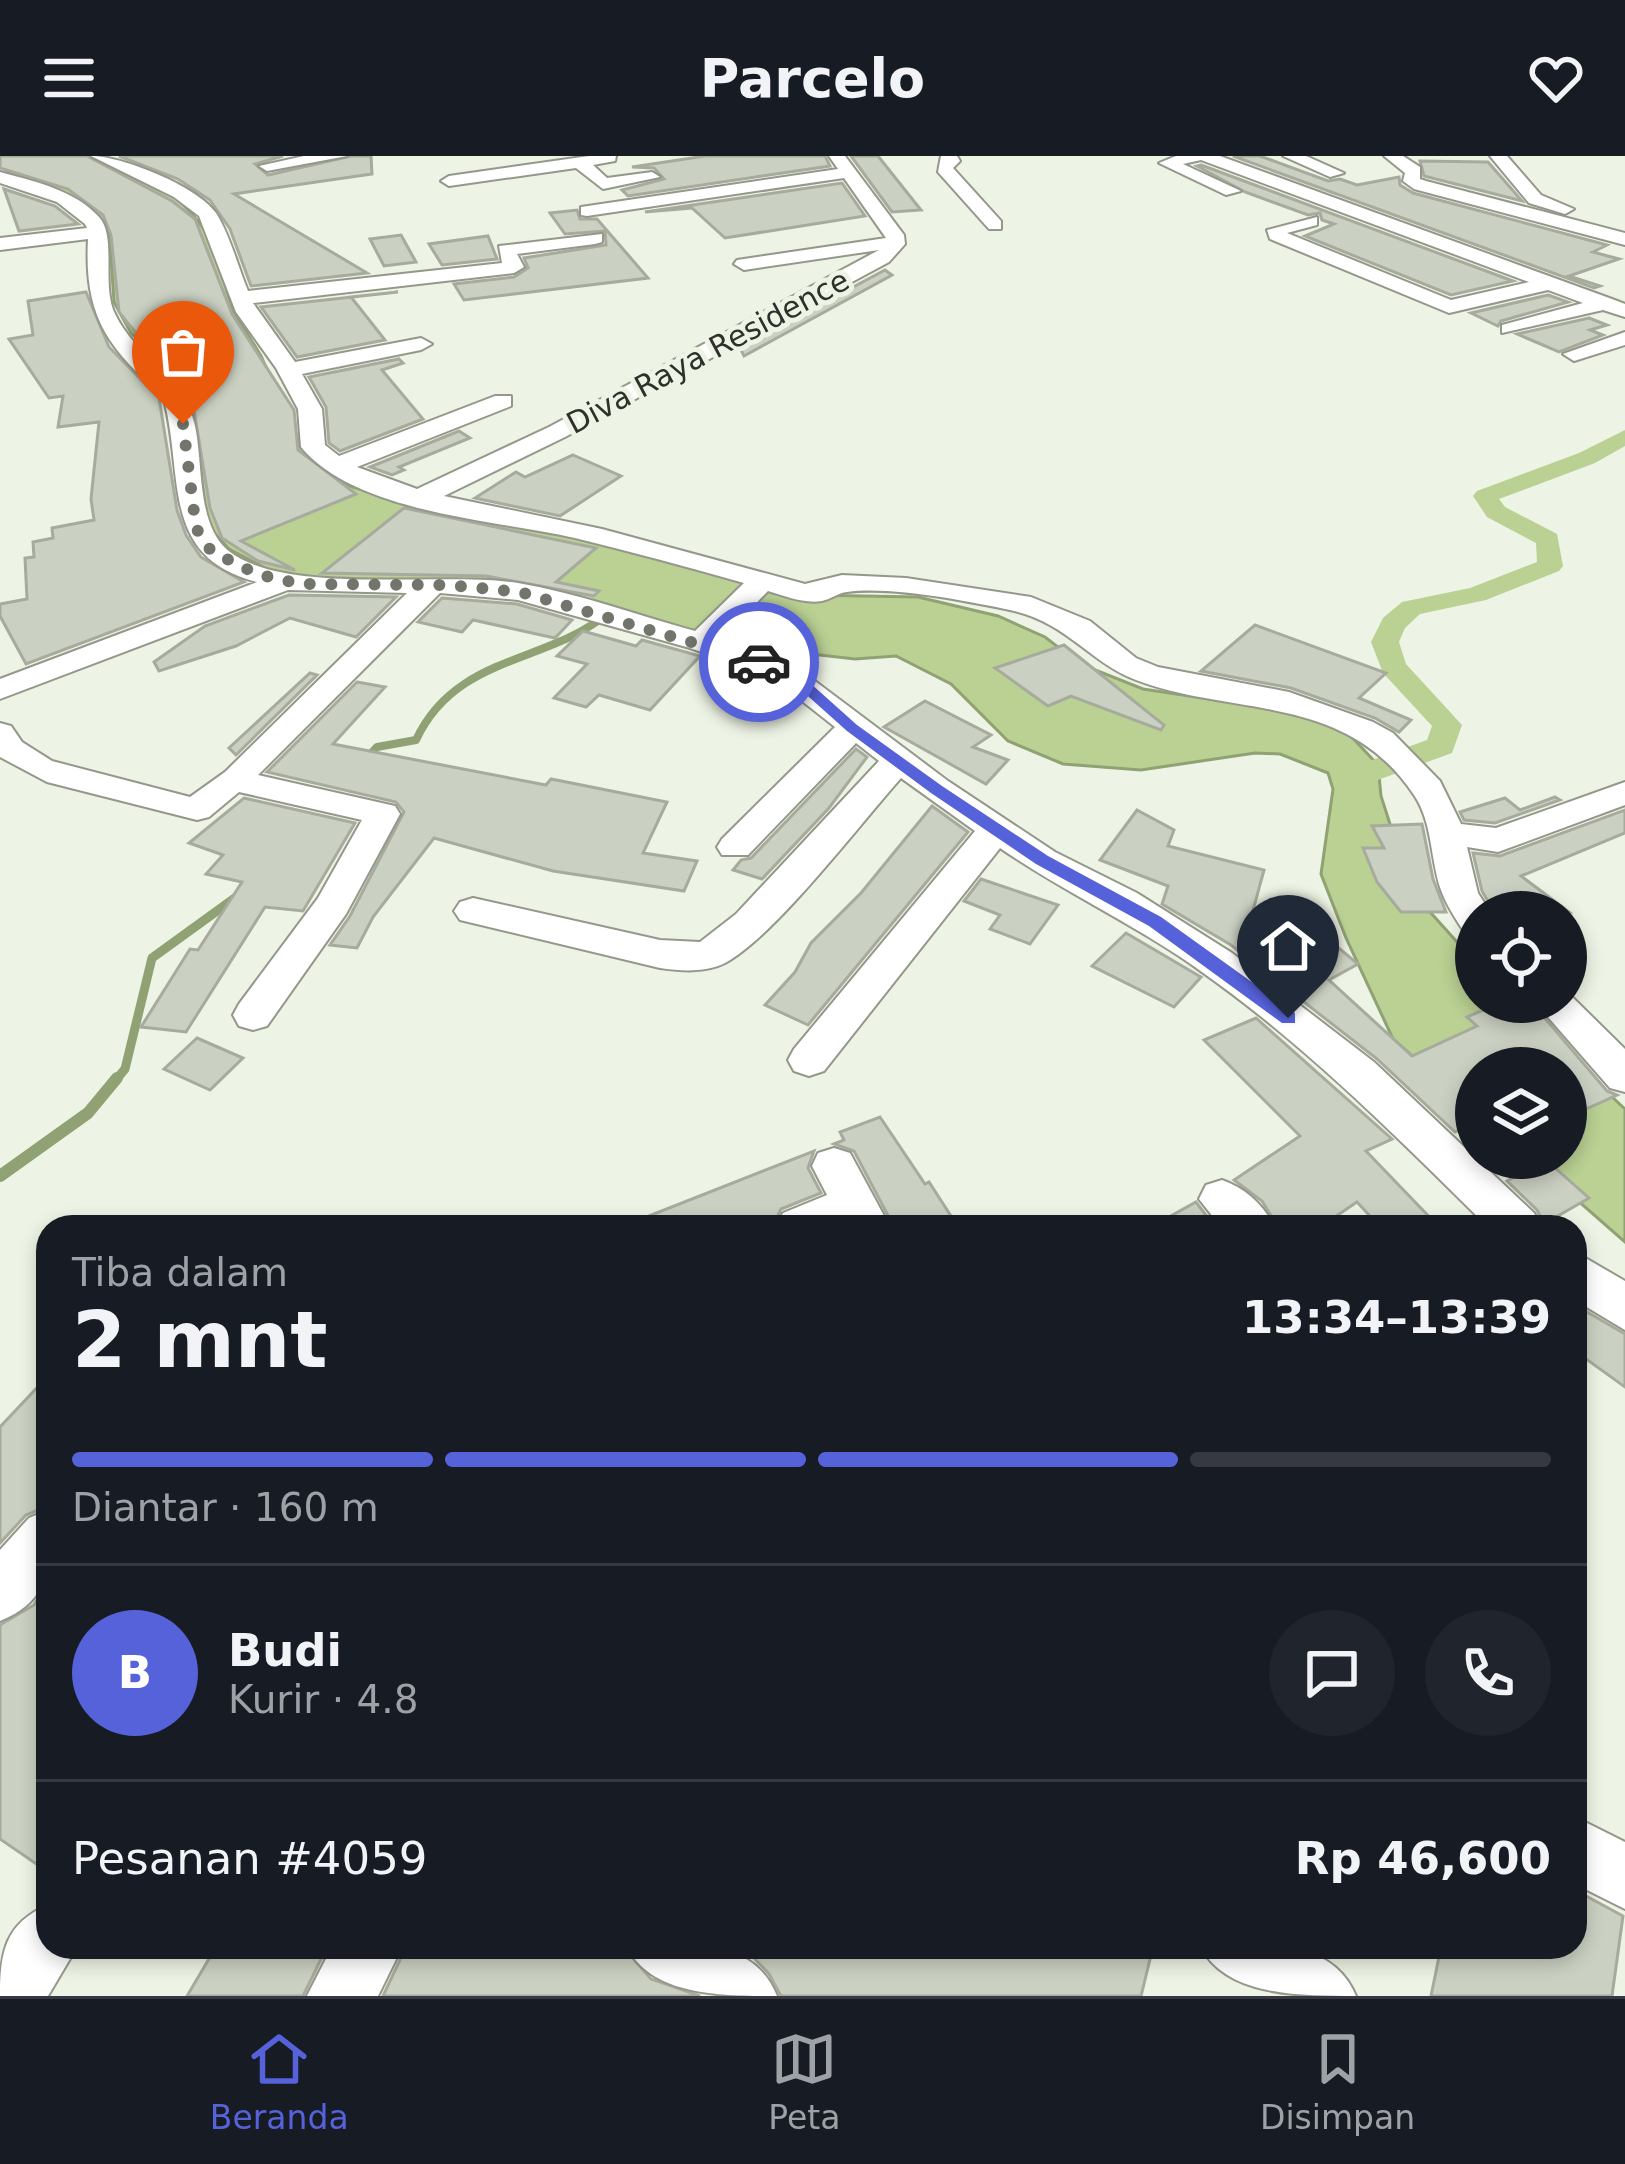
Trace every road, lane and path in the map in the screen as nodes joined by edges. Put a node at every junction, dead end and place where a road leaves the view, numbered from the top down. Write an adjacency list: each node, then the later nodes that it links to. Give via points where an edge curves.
1 (98, 156): 38 (street, via 200,207)
2 (340, 156): 11 (street)
3 (622, 156): 9 (street)
4 (950, 156): 22 (street, via 944,167)
5 (1201, 156): 18 (street, via 1167,163); 40 (street)
6 (1291, 156): 13 (street)
7 (1392, 156): 20 (street, via 1414,171 1412,182)
8 (1498, 156): 21 (street, via 1541,203)
9 (580, 162): 12 (street, via 603,184); 15 (street)
10 (843, 164): 28 (street, via 855,196); 31 (street, via 579,216)
11 (267, 166)
12 (680, 172)
13 (1336, 173)
14 (0, 177): 16 (street)
15 (449, 181)
16 (34, 186): 17 (street); 25 (street, via 90,216)
17 (0, 193)
18 (1244, 196)
19 (1279, 209): 42 (street, via 1320,225 1277,235 1449,308)
20 (1525, 213): 23 (street); 24 (street)
21 (1625, 224)
22 (995, 225)
23 (1497, 225)
24 (1588, 230): 27 (street); 29 (street)
25 (98, 232): 30 (street); 53 (street, via 103,312 131,357 180,406 196,528 220,557)
26 (595, 238): 31 (street)
27 (1625, 239)
28 (896, 242): 36 (street); 51 (street, Diva Raya Residence, via 882,259 736,338)
29 (1558, 243)
30 (0, 244)
31 (515, 247): 38 (street); 41 (street, via 519,277)
32 (608, 256): 35 (street)
33 (447, 258): 34 (street, via 381,267)
34 (373, 261)
35 (575, 261)
36 (744, 264)
37 (330, 266): 38 (street)
38 (232, 274): 48 (street, via 246,312)
39 (1463, 280): 42 (street)
40 (1552, 283): 42 (street); 43 (street)
41 (470, 284)
42 (1502, 295)
43 (1615, 307): 44 (street)
44 (1509, 329)
45 (1625, 338): 47 (street)
46 (421, 344): 48 (street)
47 (1574, 354)
48 (289, 370): 50 (street, via 310,409 313,447)
49 (503, 401): 50 (street)
50 (337, 466): 51 (street)
51 (418, 498): 52 (street)
52 (762, 581): 55 (street); 63 (street, via 818,593 842,583 906,586 1021,603 1080,627 1150,675 1310,708 1381,740 1419,778)
53 (284, 582): 54 (street); 56 (street)
54 (431, 586): 55 (street, via 520,592); 60 (street)
55 (703, 640): 57 (street, via 795,677)
56 (0, 690)
57 (852, 728): 59 (street); 64 (street)
58 (0, 733): 60 (street, via 28,763 169,806 196,809)
59 (898, 761): 62 (street); 66 (street, via 711,953 660,954)
60 (238, 779): 67 (street, via 383,814 333,904)
61 (1625, 793): 63 (street, via 1498,840)
62 (996, 830): 69 (street); 75 (street, via 1218,963 1360,1073)
63 (1444, 833): 65 (street)
64 (735, 847)
65 (1460, 891)
66 (473, 911)
67 (253, 1015)
68 (1575, 1023): 70 (street)
69 (809, 1060)
70 (1625, 1076)
71 (1407, 1156): 74 (street)
72 (852, 1199): 73 (street)
73 (822, 1215)
74 (1465, 1215)
75 (1506, 1215)
76 (1587, 1281): 77 (street)
77 (1625, 1308)
78 (36, 1551): 79 (street)
79 (0, 1593)
80 (1587, 1856): 81 (street)
81 (1625, 1877)
82 (36, 1955): 86 (street)
83 (362, 1959): 87 (street)
84 (680, 1959): 88 (street)
85 (1256, 1959): 89 (street)
86 (8, 1996)
87 (340, 1996)
88 (743, 1996)
89 (1322, 1996)

